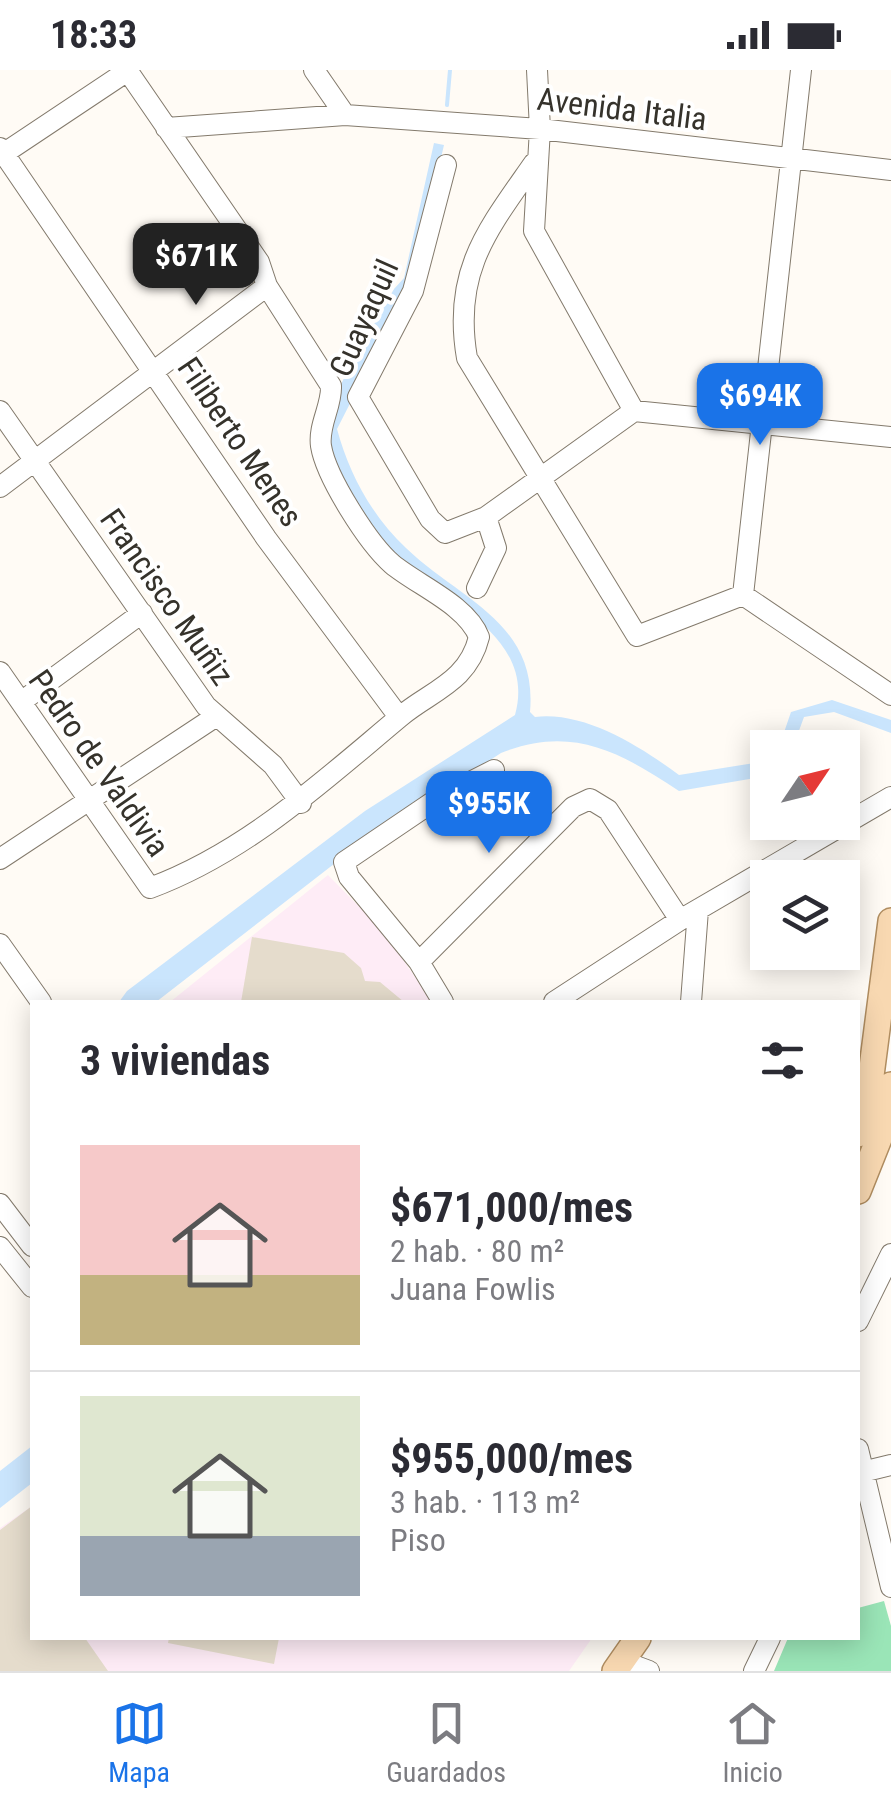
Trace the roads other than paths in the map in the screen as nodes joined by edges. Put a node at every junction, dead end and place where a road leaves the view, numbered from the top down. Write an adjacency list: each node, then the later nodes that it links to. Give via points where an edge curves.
1 (128, 70): 6 (street, Guayaquil); 8 (street)
2 (314, 70): 5 (street)
3 (537, 70): 7 (street)
4 (801, 70): 9 (street)
5 (345, 114): 6 (street, Avenida Italia); 7 (street, Avenida Italia)
6 (166, 128): 13 (street, Guayaquil, via 258,262)
7 (540, 129): 9 (street, Avenida Italia); 10 (street)
8 (1, 152): 14 (street, Filiberto Menes)
9 (790, 159): 12 (street, Avenida Italia); 17 (street)
10 (536, 161): 16 (street, via 534,231); 20 (street, via 474,252 463,336 476,378)
11 (446, 165): 22 (street, Guayaquil, via 412,291 358,396 445,534)
12 (891, 170)
13 (267, 286): 14 (street); 30 (street, Guayaquil, via 331,393 320,438 343,494 388,560 468,620 478,638 454,679)
14 (155, 369): 19 (street); 30 (street, Filiberto Menes, via 266,538)
15 (0, 411): 19 (street, Francisco Muñiz)
16 (634, 412): 17 (street); 20 (street)
17 (762, 423): 18 (street); 24 (street)
18 (891, 437)
19 (35, 461): 21 (street); 25 (street, Francisco Muñiz)
20 (538, 480): 22 (street); 24 (street, via 636,636)
21 (0, 487)
22 (486, 517): 23 (street, via 496,548)
23 (477, 588)
24 (743, 595): 27 (street)
25 (142, 613): 28 (street); 29 (street, Francisco Muñiz)
26 (0, 672): 28 (street, Pedro de Valdivia)
27 (891, 695)
28 (21, 702): 33 (street, Pedro de Valdivia)
29 (215, 717): 33 (street); 34 (street, Francisco Muñiz, via 272,764)
30 (399, 717): 34 (street)
31 (494, 770): 39 (street, via 437,799 344,862)
32 (891, 797): 36 (street)
33 (89, 802): 34 (street, Pedro de Valdivia, via 150,888); 35 (street)
34 (301, 803)
35 (0, 859)
36 (689, 915): 39 (street, via 608,810 590,799 573,806); 42 (street); 43 (street)
37 (891, 921): 45 (main road)
38 (0, 944): 40 (street)
39 (418, 962): 41 (street)
40 (40, 1000)
41 (442, 1000)
42 (557, 1000)
43 (690, 1000)
44 (891, 1086): 45 (main road)
45 (870, 1126): 46 (main road)
46 (860, 1180)
47 (0, 1204): 48 (street)
48 (30, 1243)
49 (0, 1247): 51 (street)
50 (891, 1254): 52 (street)
51 (30, 1285)
52 (860, 1316)
53 (891, 1465): 54 (street)
54 (860, 1472): 55 (street)
55 (891, 1587)
56 (637, 1640): 58 (main road)
57 (769, 1640): 60 (street)
58 (619, 1666): 59 (street)
59 (650, 1671)
60 (754, 1671)

